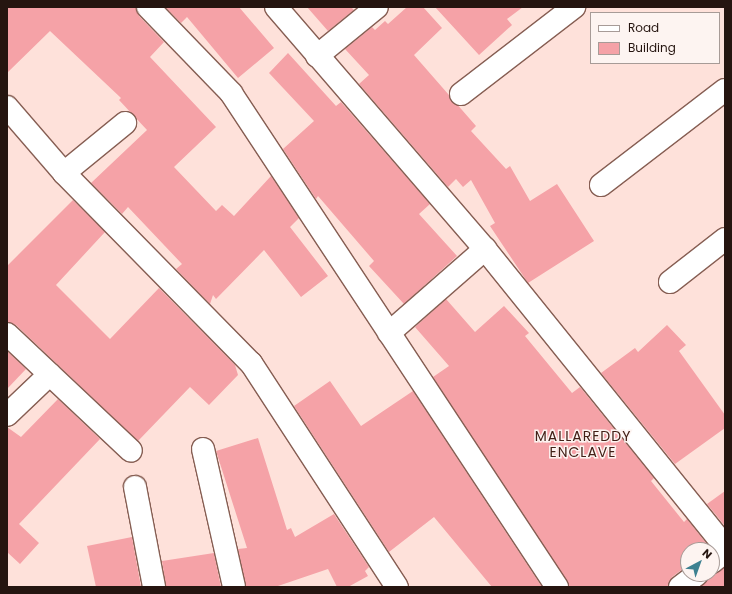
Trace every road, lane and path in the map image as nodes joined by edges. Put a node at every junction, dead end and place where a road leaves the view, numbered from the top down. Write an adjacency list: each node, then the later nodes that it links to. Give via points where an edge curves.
1 (148, 7): 15 (street, via 231,93)
2 (276, 7): 5 (street)
3 (376, 7): 5 (street)
4 (574, 7): 7 (street)
5 (317, 56): 13 (street)
6 (725, 90): 11 (street)
7 (461, 94)
8 (7, 107): 10 (street)
9 (125, 123): 10 (street)
10 (64, 173): 25 (street, via 252,363)
11 (601, 185)
12 (725, 239): 14 (street)
13 (485, 249): 15 (street); 22 (street)
14 (670, 282)
15 (389, 333): 26 (street)
16 (7, 334): 17 (street)
17 (50, 374): 18 (street); 20 (street)
18 (7, 415)
19 (203, 449): 24 (street)
20 (131, 451)
21 (135, 487): 23 (street)
22 (725, 546)
23 (154, 587)
24 (234, 587)
25 (397, 587)
26 (557, 587)

